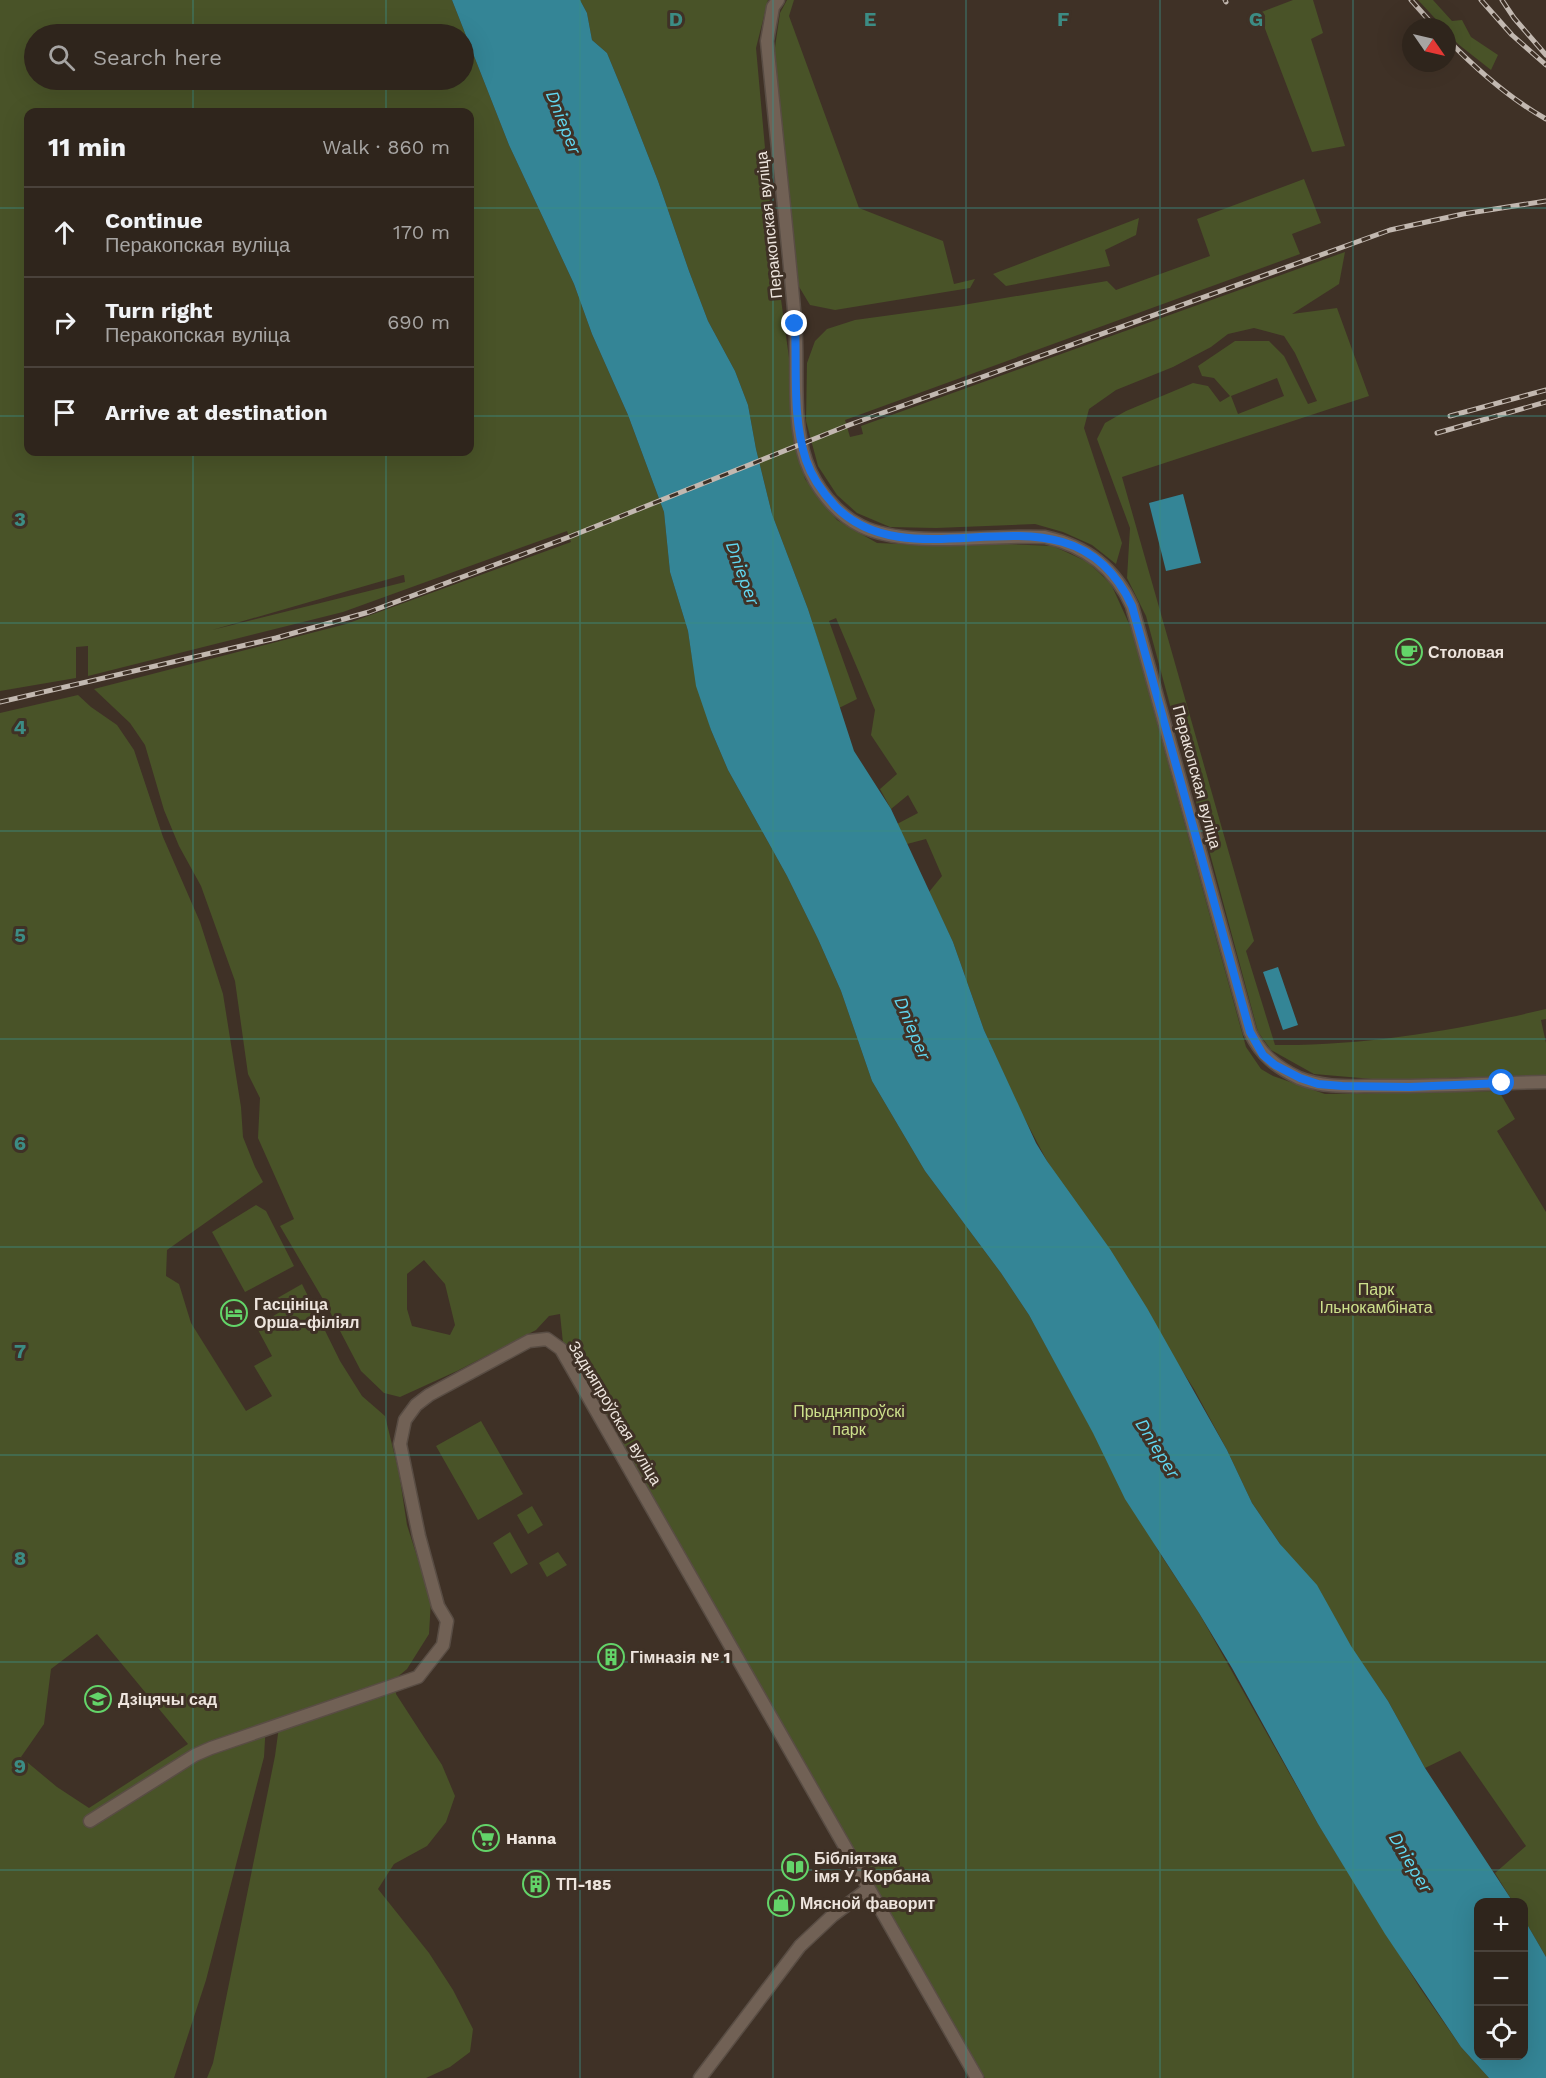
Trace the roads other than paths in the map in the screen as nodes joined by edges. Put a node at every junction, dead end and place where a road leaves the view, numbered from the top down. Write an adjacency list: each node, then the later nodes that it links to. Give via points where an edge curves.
1 (778, 0): 2 (street, Перакопская вуліца, via 773,7 767,41 795,324 798,424 806,461 817,484 842,513 877,533 921,538 1045,537 1085,552 1114,575 1132,606 1250,1032 1263,1055 1275,1065 1318,1084 1342,1086)
2 (1546, 1082)
3 (90, 1821): 4 (street, Задняпроўская вуліца, via 195,1755 418,1677 443,1646 447,1621 438,1606 419,1536 400,1444 405,1420 429,1395 530,1341 547,1339 561,1348)
4 (868, 1889): 5 (street, via 800,1946); 6 (street, Задняпроўская вуліца)
5 (700, 2078)
6 (977, 2078)

